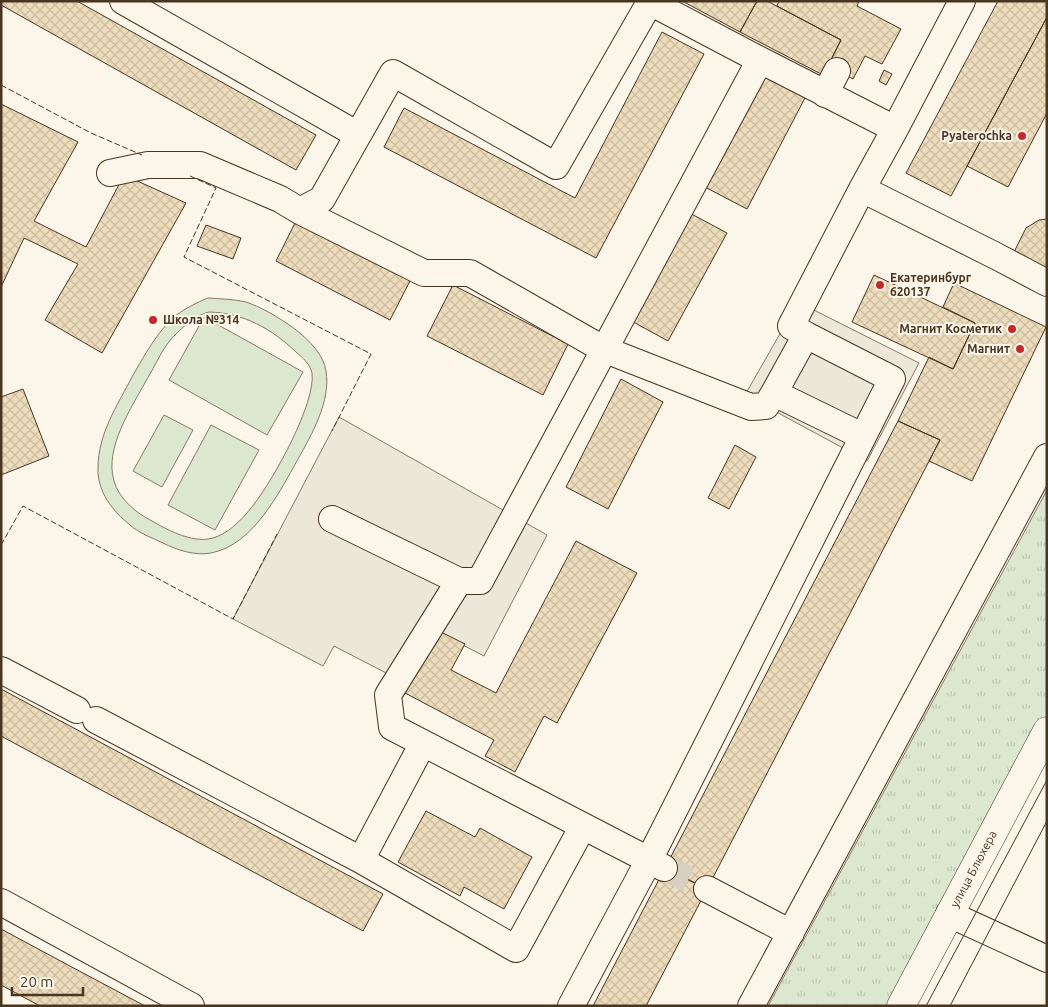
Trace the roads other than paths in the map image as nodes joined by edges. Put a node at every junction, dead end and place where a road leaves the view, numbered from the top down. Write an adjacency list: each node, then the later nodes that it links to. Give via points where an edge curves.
1 (123, 1): 7 (lane)
2 (962, 1): 6 (lane)
3 (760, 60): 5 (lane); 7 (lane, via 650,2 556,166 393,73); 13 (lane)
4 (837, 71): 5 (lane)
5 (825, 94): 6 (lane)
6 (895, 129): 9 (lane)
7 (358, 135): 10 (lane, via 322,199)
8 (110, 173): 10 (lane, via 148,165 200,165 280,199)
9 (862, 189): 11 (lane); 12 (lane, via 791,326)
10 (300, 211): 13 (lane, via 424,273 470,273)
11 (1047, 283)
12 (806, 335): 14 (lane); 15 (lane, via 892,379)
13 (603, 349): 14 (lane, via 751,406 766,406); 18 (lane, via 480,581)
14 (774, 393): 15 (lane)
15 (862, 436): 24 (lane)
16 (1047, 457): 28 (lane)
17 (332, 519): 18 (lane)
18 (459, 581): 21 (lane, via 388,695 392,727)
19 (1, 670): 23 (lane)
20 (1047, 731): 27 (main road, улица Блюхера)
21 (423, 743): 22 (lane); 23 (lane)
22 (584, 826): 23 (lane, via 516,949); 24 (lane)
23 (361, 860)
24 (657, 864): 31 (lane)
25 (707, 889): 28 (lane)
26 (1, 902): 30 (lane)
27 (949, 914): 29 (lane); 33 (main road, улица Блюхера)
28 (791, 933): 32 (lane)
29 (1047, 959)
30 (191, 1006)
31 (571, 1006)
32 (752, 1006)
33 (900, 1006)

